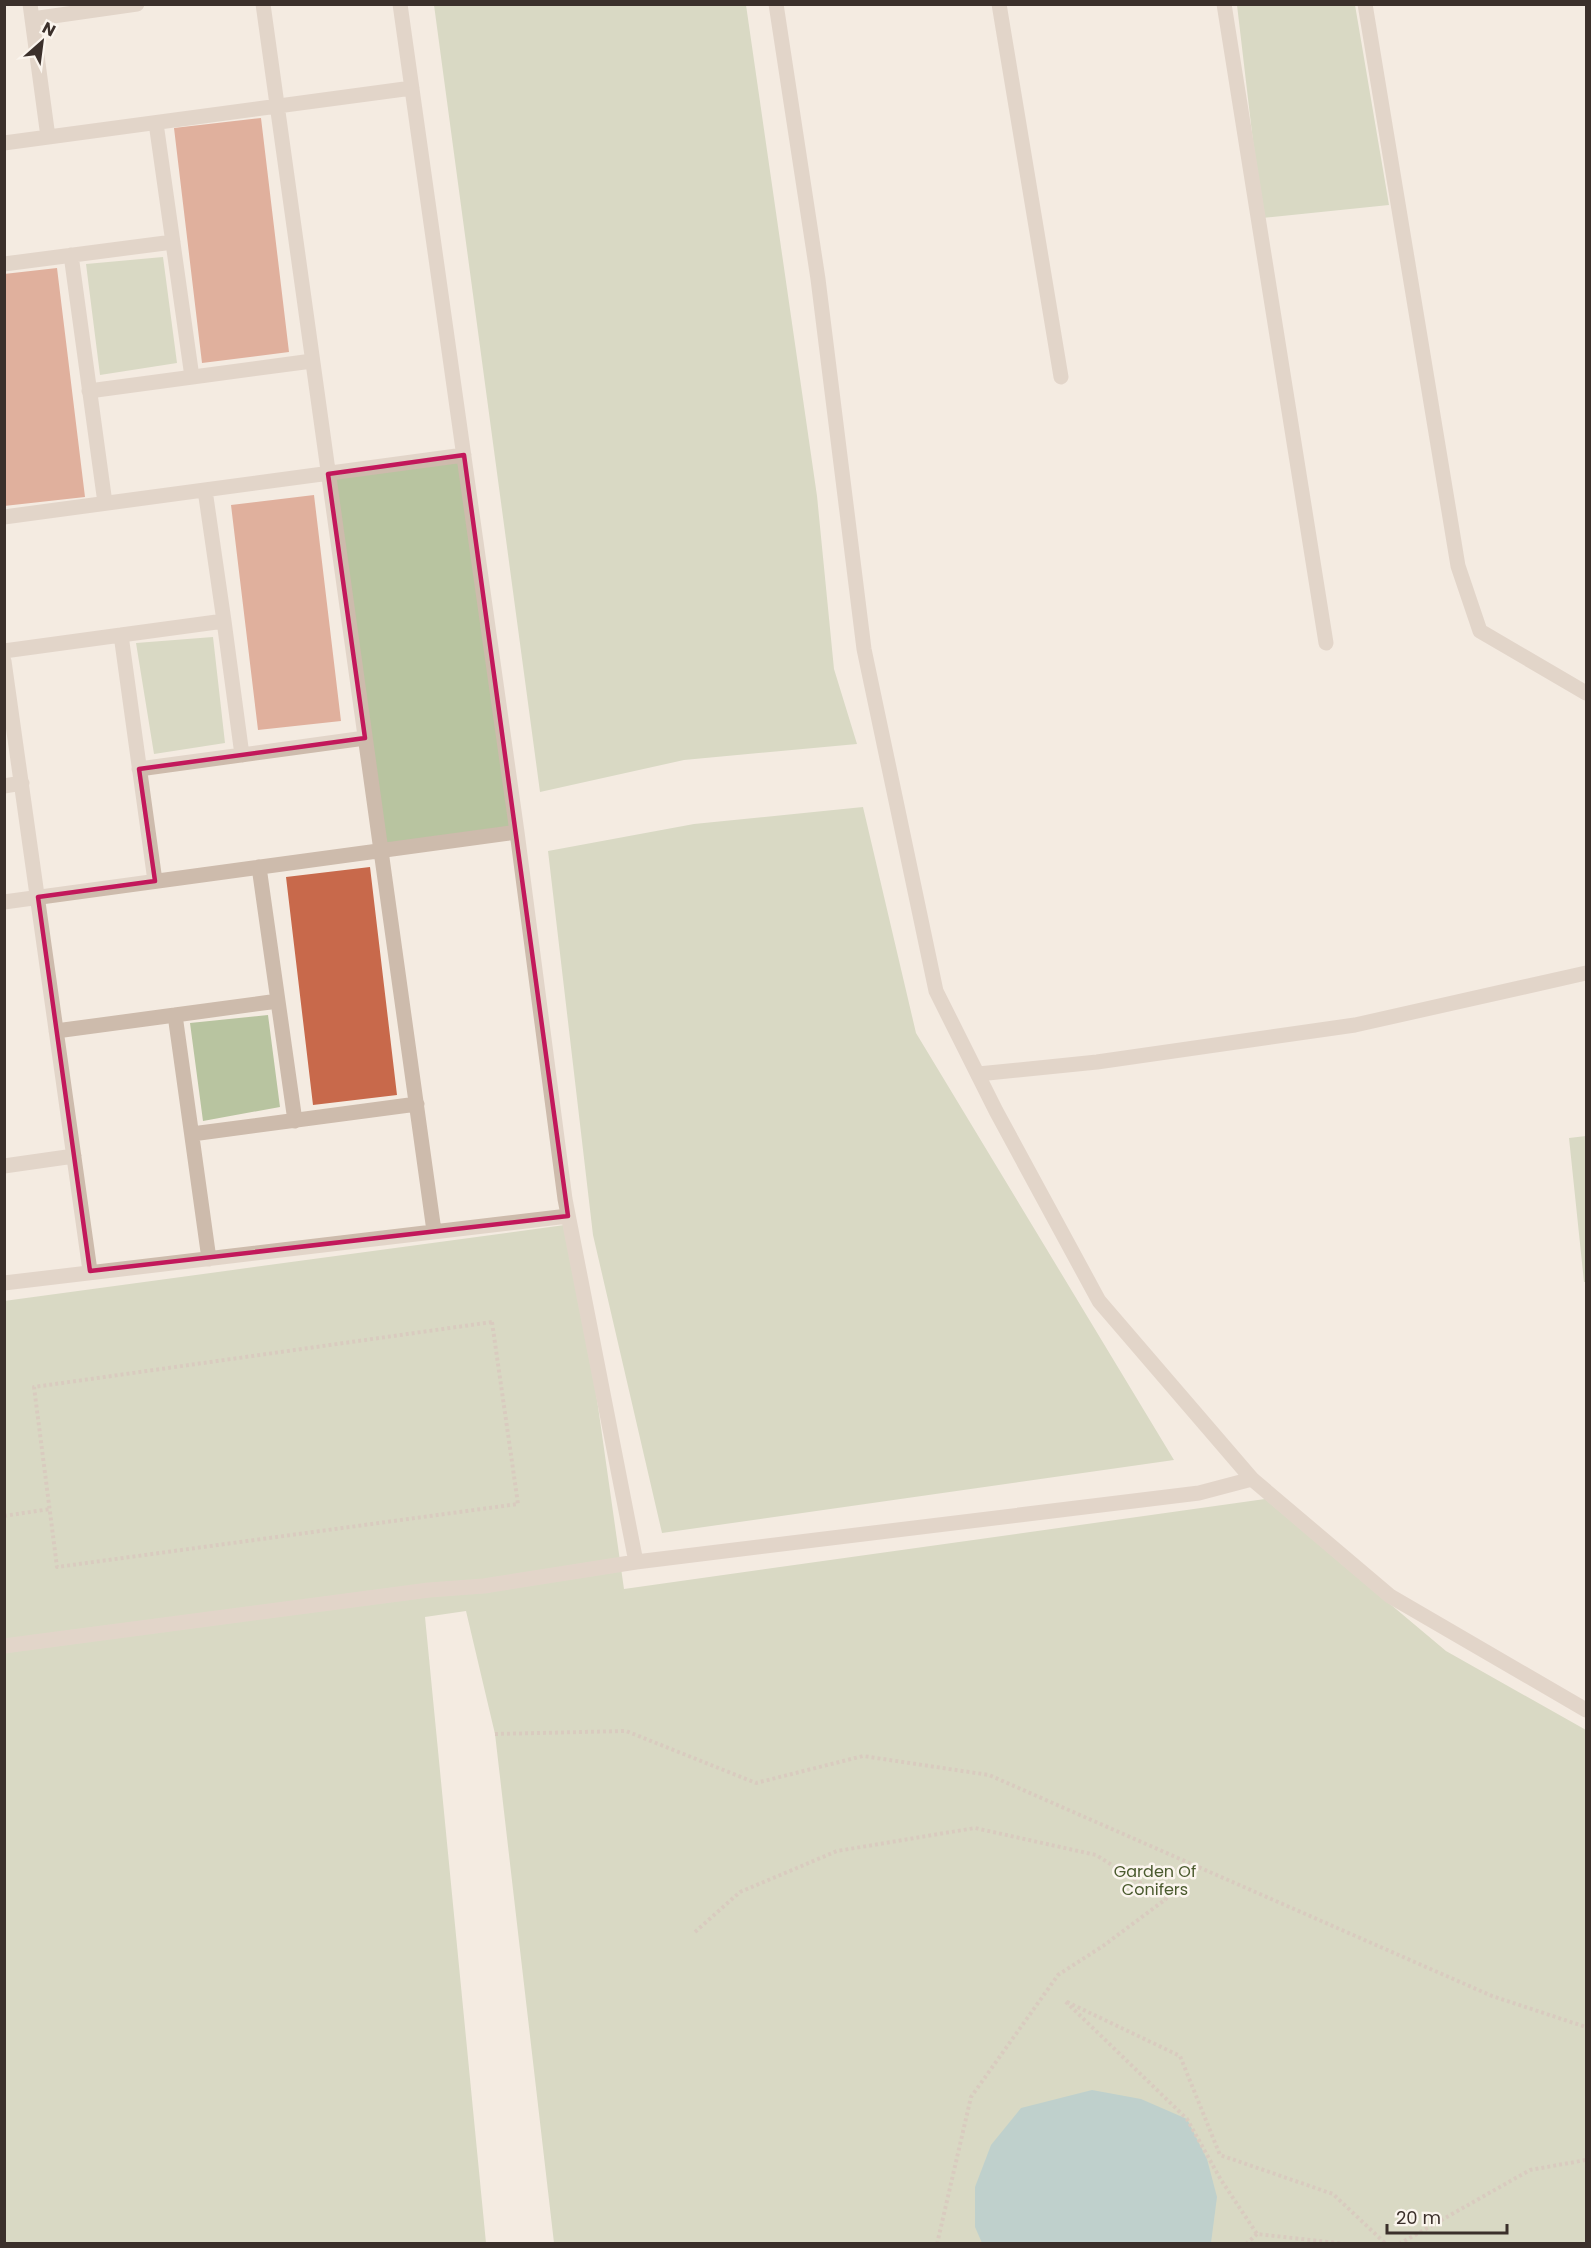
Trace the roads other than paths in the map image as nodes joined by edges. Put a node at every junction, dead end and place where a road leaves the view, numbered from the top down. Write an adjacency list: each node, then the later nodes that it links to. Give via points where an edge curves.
1 (263, 4): 10 (street)
2 (400, 4): 9 (street)
3 (776, 4): 47 (street, via 818,279 864,649 936,991)
4 (999, 4): 19 (street)
5 (1224, 4): 28 (street)
6 (1365, 4): 31 (street, via 1458,566 1480,631)
7 (135, 5): 8 (street)
8 (31, 12): 12 (street)
9 (412, 88): 10 (street); 21 (street)
10 (277, 106): 11 (street); 17 (street)
11 (156, 123): 12 (street); 14 (street)
12 (48, 137): 13 (street)
13 (4, 143)
14 (173, 242): 15 (street); 18 (street)
15 (71, 255): 16 (street); 20 (street)
16 (4, 264)
17 (312, 361): 18 (street); 22 (street)
18 (192, 377): 20 (street)
19 (1061, 377)
20 (89, 391): 24 (street)
21 (464, 455): 22 (street); 37 (street)
22 (328, 474): 23 (street); 32 (street)
23 (205, 490): 24 (street); 26 (street)
24 (105, 503): 25 (street)
25 (4, 517)
26 (224, 621): 27 (street); 33 (street)
27 (121, 635): 29 (street); 34 (street)
28 (1326, 644)
29 (4, 651)
30 (4, 661): 35 (street)
31 (1587, 693)
32 (365, 738): 33 (street); 38 (street)
33 (242, 755): 34 (street)
34 (139, 769): 40 (street)
35 (22, 783): 36 (street); 41 (street)
36 (4, 786)
37 (517, 832): 38 (street); 53 (street)
38 (381, 850): 39 (street); 48 (street)
39 (259, 867): 40 (street); 44 (street)
40 (155, 881): 41 (street)
41 (38, 897): 42 (street); 46 (street)
42 (4, 902)
43 (1587, 973): 47 (street, via 1355,1025 1097,1062)
44 (278, 1001): 45 (street); 49 (street)
45 (175, 1015): 46 (street); 50 (street)
46 (56, 1031): 51 (street)
47 (978, 1074): 58 (street, via 1099,1301)
48 (417, 1104): 49 (street); 54 (street)
49 (295, 1121): 50 (street)
50 (192, 1134): 55 (street)
51 (74, 1156): 52 (street); 56 (street)
52 (4, 1166)
53 (568, 1216): 54 (street); 59 (street)
54 (434, 1231): 55 (street)
55 (210, 1258): 56 (street)
56 (90, 1271): 57 (street)
57 (4, 1283)
58 (1252, 1479): 59 (street, via 1199,1493); 61 (street, via 1390,1596)
59 (636, 1562): 60 (street, via 484,1586)
60 (4, 1646)
61 (1587, 1710)

